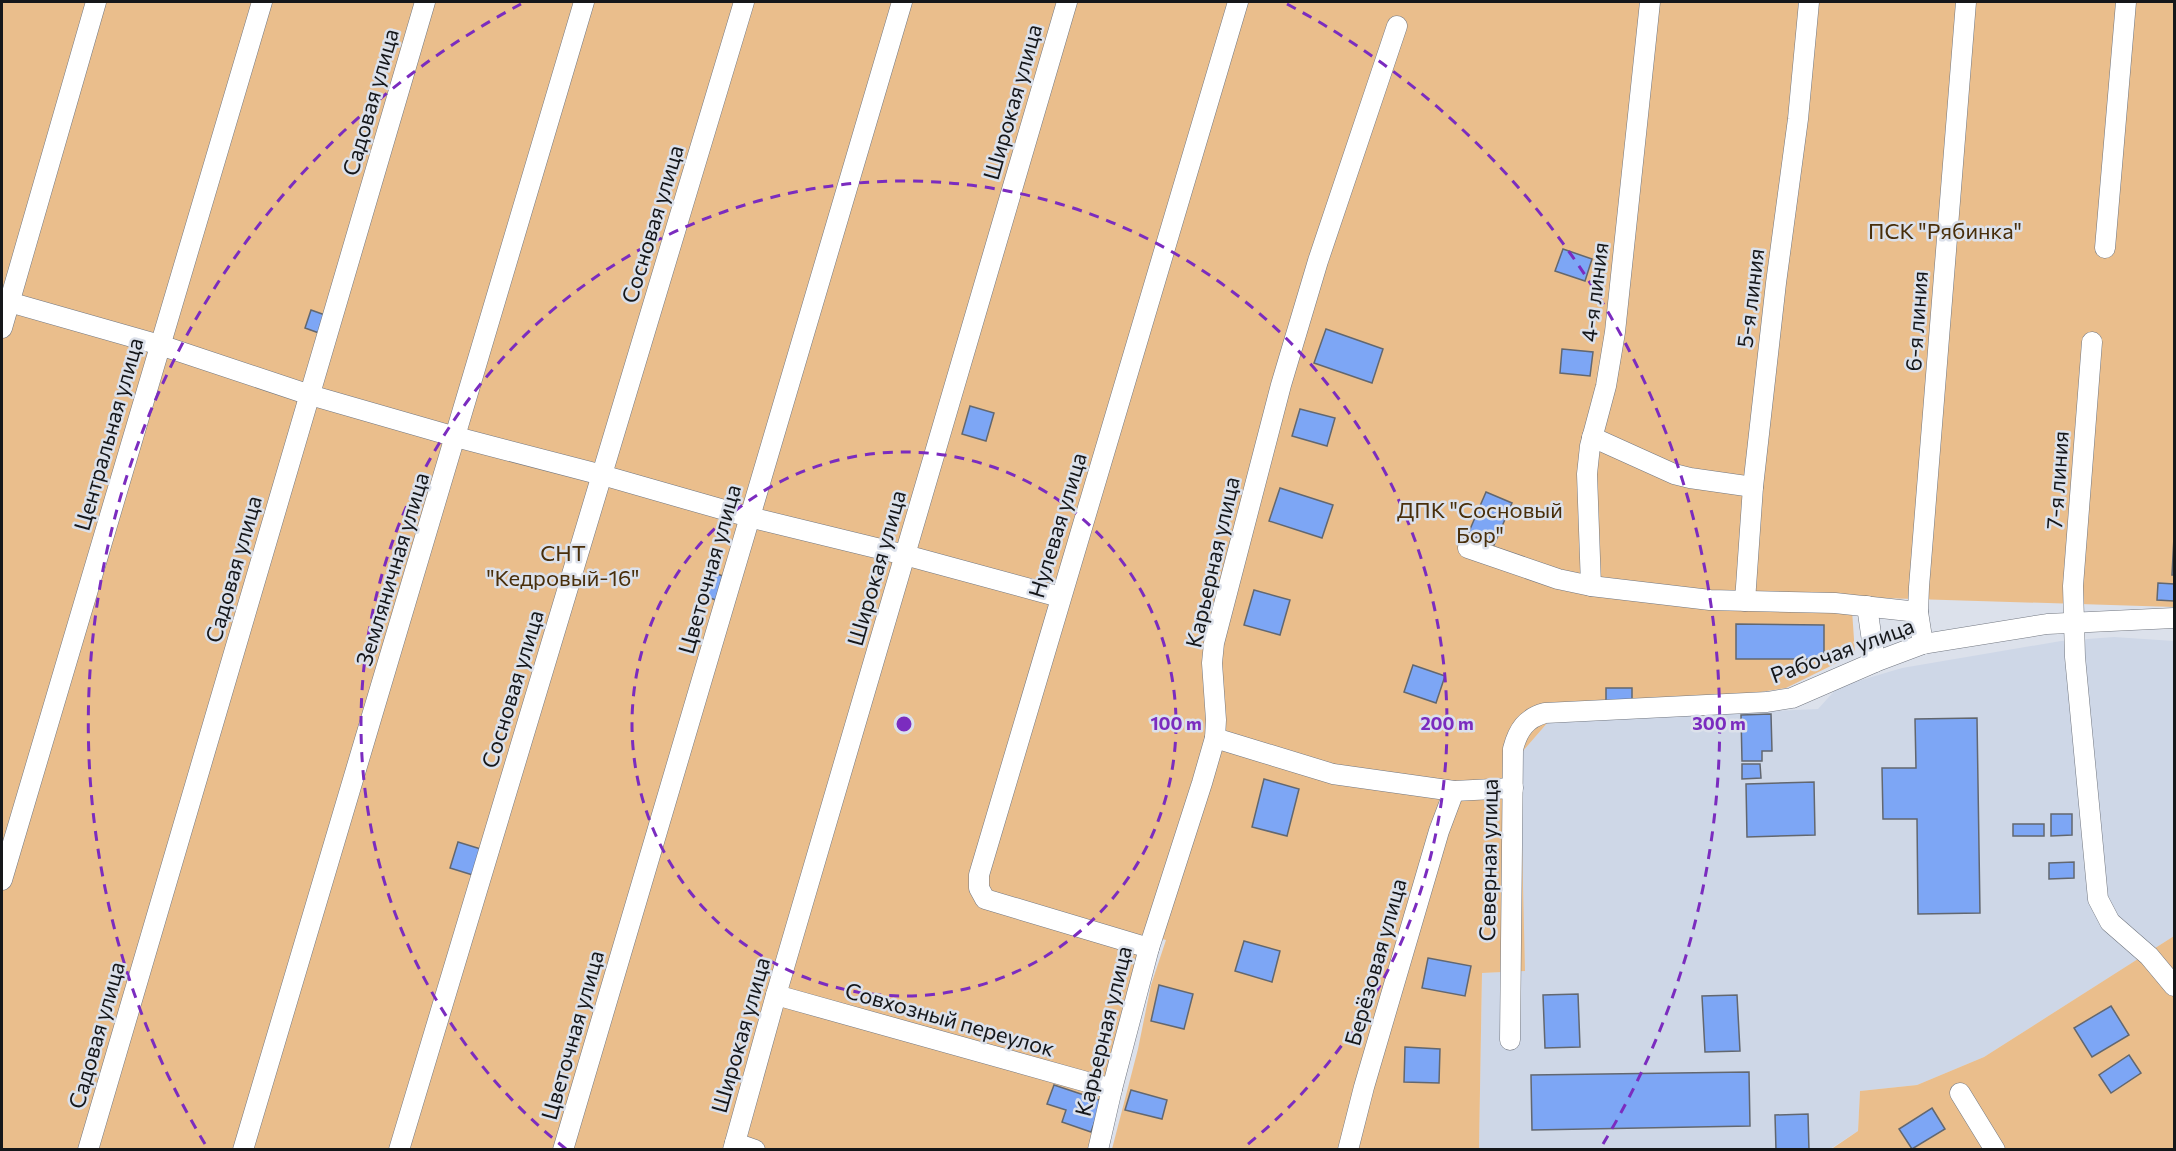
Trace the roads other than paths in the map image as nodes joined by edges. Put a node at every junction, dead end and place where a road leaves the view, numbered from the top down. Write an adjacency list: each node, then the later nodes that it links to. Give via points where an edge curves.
1 (96, 2): 15 (street)
2 (262, 2): 18 (street, Центральная улица)
3 (425, 2): 19 (street, Садовая улица)
4 (584, 2): 20 (street, Земляничная улица)
5 (744, 2): 22 (street, Сосновая улица)
6 (902, 2): 24 (street, Цветочная улица)
7 (1067, 2): 26 (street, Широкая улица)
8 (1238, 2): 28 (street, Нулевая улица)
9 (1650, 2): 21 (street, 4-я линия, via 1615,332)
10 (1809, 2): 23 (street, 5-я линия)
11 (1966, 2): 31 (street, 6-я линия)
12 (2126, 2): 14 (street)
13 (1397, 26): 37 (street, Карьерная улица, via 1318,261 1221,613 1212,663)
14 (2105, 248)
15 (5, 301): 16 (street); 18 (street)
16 (2, 328)
17 (2092, 342): 33 (street, 7-я линия, via 2073,586)
18 (160, 345): 19 (street); 40 (street, Центральная улица)
19 (310, 394): 20 (street); 48 (street, Садовая улица)
20 (456, 437): 22 (street); 49 (street, Земляничная улица)
21 (1592, 437): 23 (street, via 1674,474); 27 (street, 4-я линия, via 1587,474)
22 (602, 475): 24 (street); 50 (street, Сосновая улица)
23 (1753, 487): 29 (street, 5-я линия)
24 (749, 517): 26 (street); 51 (street, Цветочная улица)
25 (1468, 548): 27 (street, via 1558,579)
26 (905, 555): 28 (street); 43 (street, Широкая улица)
27 (1591, 586): 29 (street, via 1680,598)
28 (1060, 597): 41 (street, Нулевая улица, via 979,875 979,888 985,898)
29 (1745, 601): 30 (street)
30 (1867, 606): 31 (street); 35 (street)
31 (1918, 612): 34 (street, 6-я линия)
32 (2175, 618): 33 (street, Рабочая улица)
33 (2074, 622): 34 (street, Рабочая улица); 42 (street, 7-я линия, via 2098,898 2110,922 2149,956)
34 (1923, 644): 35 (street, Рабочая улица)
35 (1875, 662): 36 (street, Рабочая улица, via 1792,698)
36 (1561, 713): 38 (street, Северная улица, via 1534,716 1521,730 1513,749)
37 (1215, 738): 39 (street, via 1333,774); 41 (street, Карьерная улица)
38 (1513, 788): 39 (street); 44 (street, Северная улица)
39 (1454, 791): 54 (street, Берёзовая улица, via 1439,831)
40 (2, 880)
41 (1149, 948): 45 (street, Карьерная улица)
42 (2175, 987)
43 (776, 995): 45 (street, Совхозный переулок); 47 (street, Широкая улица)
44 (1510, 1040)
45 (1112, 1089): 53 (street, Карьерная улица)
46 (1960, 1093): 55 (street)
47 (734, 1146): 52 (street)
48 (88, 1149)
49 (243, 1149)
50 (399, 1149)
51 (563, 1149)
52 (755, 1149)
53 (1098, 1149)
54 (1348, 1149)
55 (1995, 1149)

